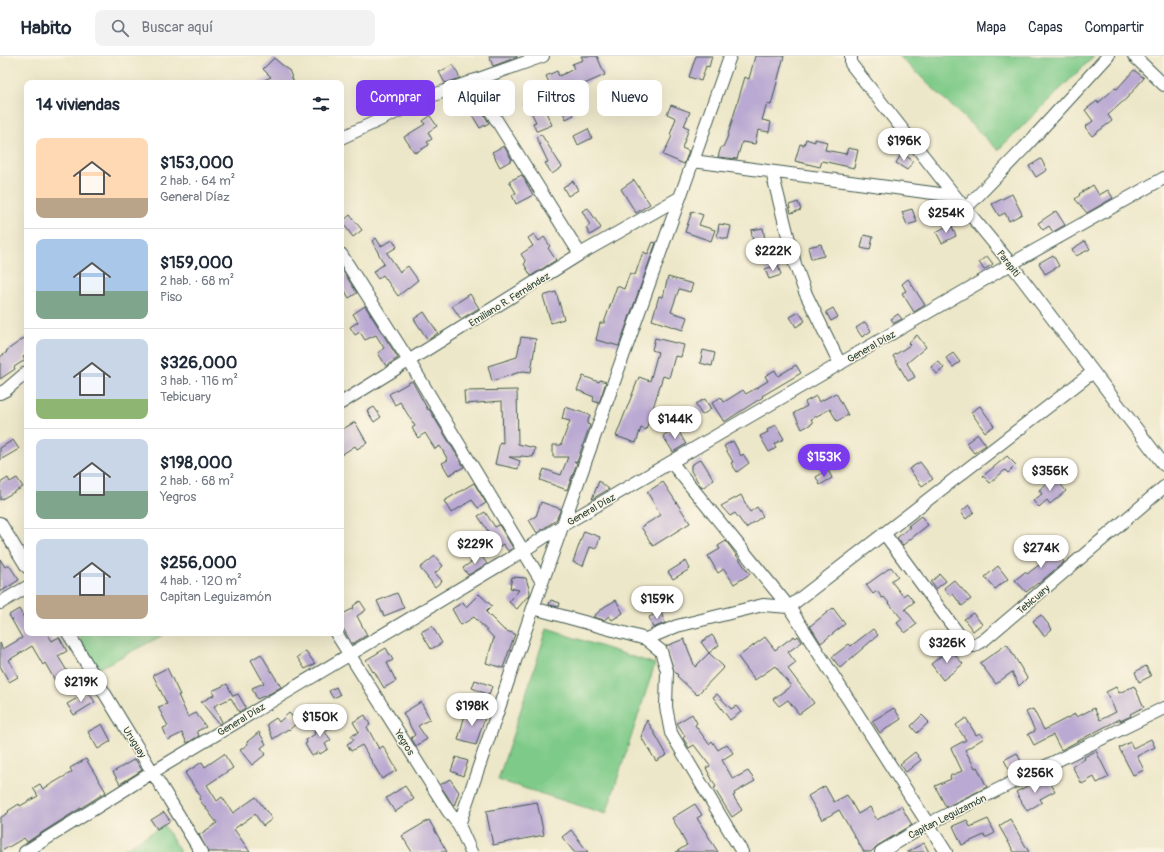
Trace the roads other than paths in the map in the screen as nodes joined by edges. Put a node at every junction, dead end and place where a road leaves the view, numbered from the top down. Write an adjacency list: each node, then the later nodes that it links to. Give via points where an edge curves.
1 (543, 56): 6 (street)
2 (730, 56): 11 (street)
3 (1108, 56): 16 (street)
4 (1134, 56): 7 (street)
5 (851, 60): 14 (street, Parapiti)
6 (475, 80)
7 (1164, 85)
8 (443, 92): 10 (street)
9 (494, 116): 17 (street)
10 (344, 137)
11 (693, 161): 12 (street); 15 (street)
12 (772, 172): 14 (street); 21 (street, via 805,292)
13 (1164, 178): 19 (street, General Díaz)
14 (955, 196): 16 (street, Parapiti)
15 (680, 198): 17 (street, Emiliano R. Fernández); 30 (street)
16 (965, 209): 19 (street, Parapiti)
17 (580, 254): 20 (street, Emiliano R. Fernández)
18 (344, 259): 20 (street)
19 (1011, 264): 21 (street, General Díaz); 22 (street, Parapiti)
20 (409, 361): 25 (street, Emiliano R. Fernández); 32 (street)
21 (840, 364): 26 (street, General Díaz)
22 (1093, 372): 27 (street, Parapiti); 31 (street)
23 (24, 374): 24 (street)
24 (0, 393)
25 (344, 401)
26 (671, 462): 30 (street, General Díaz); 37 (street)
27 (1164, 465)
28 (1164, 487): 31 (street, Tebicuary, via 974,646 963,640)
29 (0, 523): 33 (street)
30 (563, 525): 32 (street, General Díaz); 34 (street)
31 (884, 533): 37 (street)
32 (523, 551): 34 (street); 42 (street, General Díaz)
33 (24, 561)
34 (542, 582): 38 (street)
35 (24, 589): 36 (street)
36 (0, 603)
37 (789, 607): 41 (street, via 763,605 678,626); 45 (street)
38 (533, 608): 41 (street); 46 (street)
39 (70, 636): 44 (street, Uruguay)
40 (338, 636): 42 (street, Yegros)
41 (646, 640): 50 (street, via 661,651 667,671 666,707 671,733)
42 (350, 654): 44 (street, General Díaz); 46 (street, Yegros)
43 (1164, 708): 45 (street, Capitan Leguizamón)
44 (153, 772): 47 (street, General Díaz); 48 (street, Uruguay)
45 (928, 824): 51 (street, Capitan Leguizamón); 52 (street)
46 (459, 825): 49 (street, Yegros)
47 (25, 852)
48 (201, 852)
49 (470, 852)
50 (742, 852)
51 (881, 852)
52 (946, 852)

